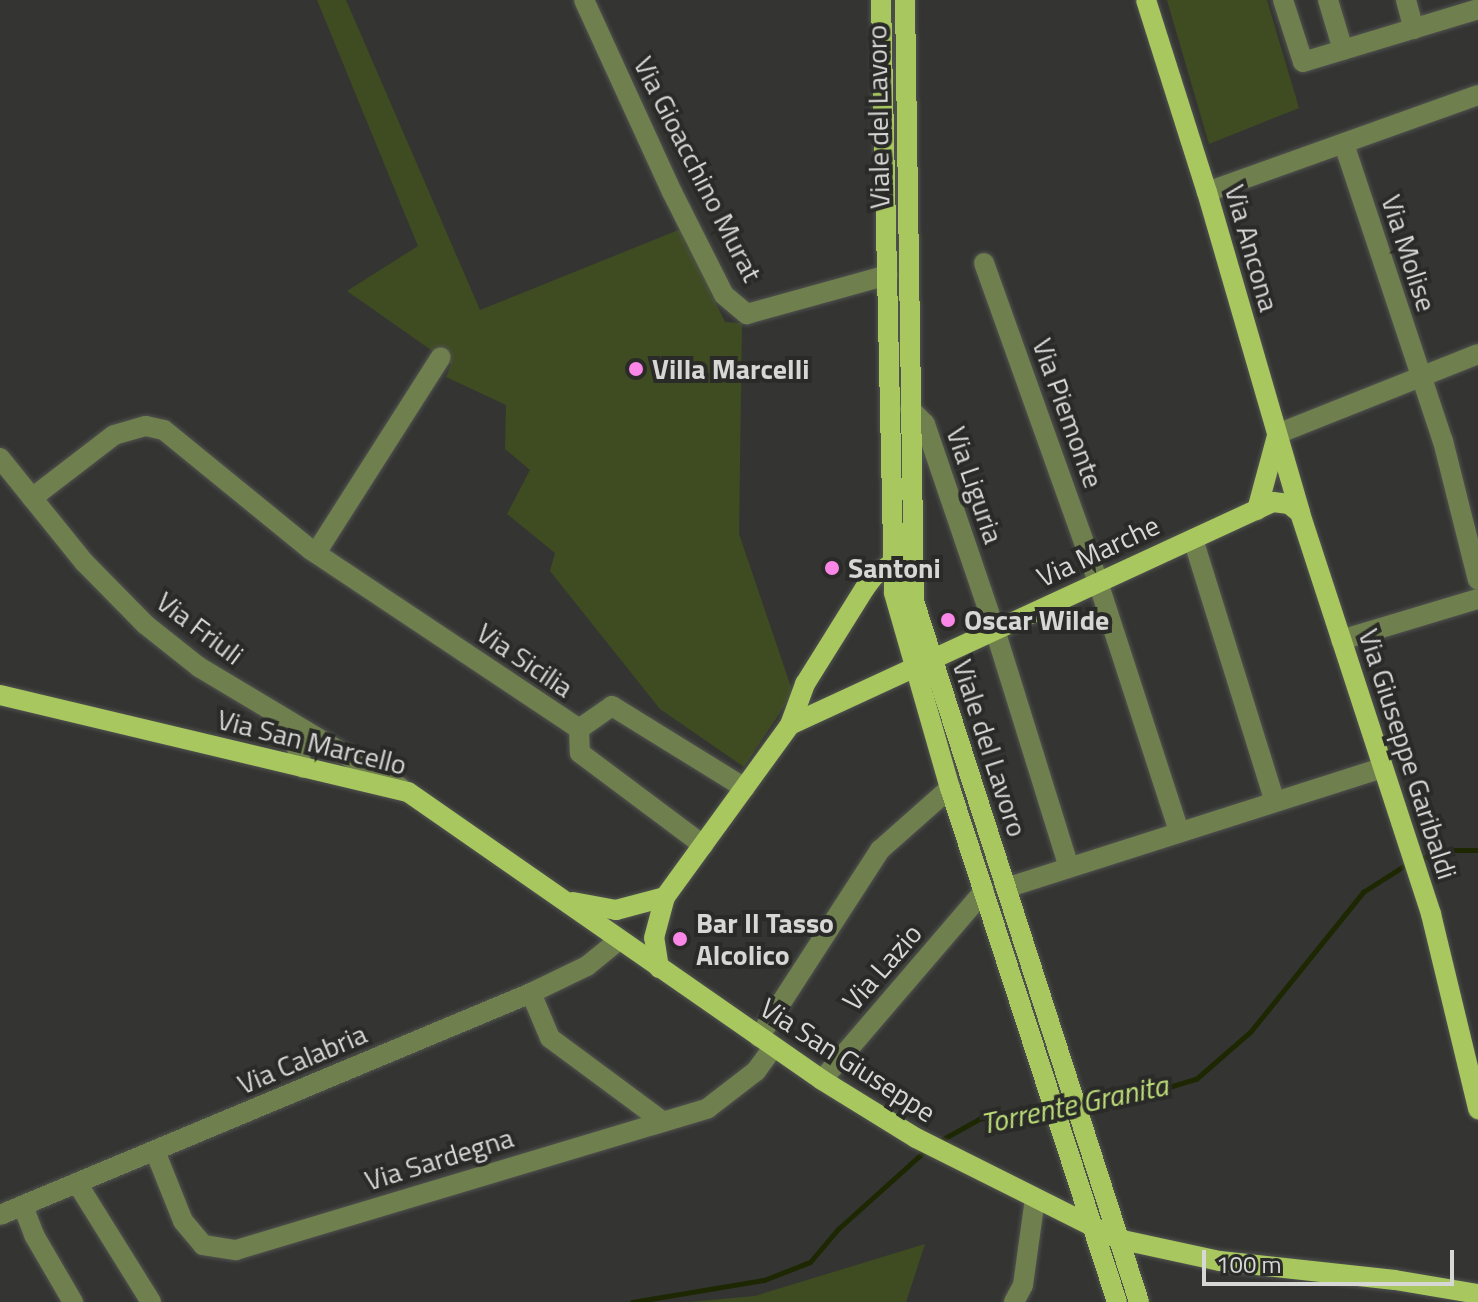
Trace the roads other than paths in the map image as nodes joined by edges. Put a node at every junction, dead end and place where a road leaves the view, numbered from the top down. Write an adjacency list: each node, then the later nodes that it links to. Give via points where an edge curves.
1 (584, 0): 15 (street, Via Gioacchino Murat, via 724,295 747,314)
2 (881, 0): 15 (main road, Viale del Lavoro)
3 (905, 0): 19 (main road, Viale del Lavoro)
4 (1146, 0): 13 (main road, Via Ancona)
5 (1283, 0): 10 (street, via 1303,62)
6 (1328, 0): 10 (street)
7 (1406, 0): 9 (street)
8 (1478, 9): 9 (street)
9 (1414, 29): 10 (street)
10 (1343, 50)
11 (1478, 95): 12 (street)
12 (1344, 144): 13 (street); 18 (street, Via Molise)
13 (1207, 192): 20 (main road, Via Ancona)
14 (984, 263): 29 (street, Via Piemonte)
15 (888, 275): 27 (main road, Viale del Lavoro)
16 (1478, 354): 18 (street)
17 (441, 357): 26 (street)
18 (1420, 379): 20 (street); 28 (street, Via Molise, via 1443,441)
19 (910, 409): 31 (street, Via Liguria, via 925,424); 33 (main road, Viale del Lavoro, via 912,579)
20 (1277, 434): 23 (main road); 24 (main road, Via Ancona)
21 (0, 458): 22 (street, Via Friuli)
22 (32, 498): 26 (street, Via Sicilia, via 114,435 146,426 164,430); 35 (street, Via Friuli, via 84,562 146,625 199,667)
23 (1257, 510): 24 (main road, Via Marche, via 1282,502); 25 (main road, Via Marche)
24 (1300, 513): 32 (main road, Via Giuseppe Garibaldi)
25 (1193, 539): 29 (main road, Via Marche); 43 (street)
26 (316, 553): 37 (street, Via Sicilia)
27 (891, 564): 33 (main road, Viale del Lavoro, via 897,606); 36 (main road, Via Marche, via 865,588 805,684)
28 (1478, 580)
29 (1098, 582): 31 (main road, Via Marche); 44 (street, Via Piemonte)
30 (1478, 599): 32 (street)
31 (995, 630): 33 (main road, Via Marche); 46 (street, Via Liguria)
32 (1341, 640): 39 (main road, Via Giuseppe Garibaldi)
33 (923, 663): 36 (main road, Via Marche); 41 (main road, Viale del Lavoro); 47 (main road, Viale del Lavoro)
34 (0, 695): 38 (main road, Via San Marcello)
35 (289, 723): 38 (street); 42 (street, Via Friuli)
36 (790, 725): 40 (main road, Via Marche)
37 (579, 729): 40 (street, Via Sicilia, via 612,706); 45 (street, via 580,753)
38 (303, 768): 42 (main road, Via San Marcello)
39 (1382, 768): 43 (street); 58 (main road, Via Giuseppe Garibaldi, via 1431,914)
40 (745, 788): 45 (main road, Via Marche)
41 (950, 788): 48 (main road, Viale del Lavoro); 56 (street, Via Sardegna, via 880,850)
42 (408, 792): 50 (main road, Via San Marcello)
43 (1275, 802): 44 (street)
44 (1179, 832): 46 (street)
45 (703, 845): 49 (main road, Via Marche)
46 (1069, 867): 47 (street)
47 (1006, 888): 55 (main road, Viale del Lavoro)
48 (984, 891): 55 (main road, Viale del Lavoro); 57 (street, Via Lazio)
49 (665, 897): 51 (main road); 53 (main road, via 654,938)
50 (561, 899): 51 (main road, via 598,910); 52 (main road, Via San Marcello)
51 (638, 907): 52 (main road)
52 (618, 941): 53 (main road, Via San Giuseppe); 54 (street, Via Calabria, via 587,966)
53 (659, 968): 56 (main road, Via San Giuseppe)
54 (531, 993): 59 (street, via 550,1038); 61 (street, Via Calabria)
55 (1042, 1036): 60 (main road, Viale del Lavoro)
56 (766, 1043): 57 (main road, Via San Giuseppe); 59 (street, Via Sardegna, via 756,1071 708,1108)
57 (822, 1080): 63 (main road, Via San Giuseppe, via 916,1138)
58 (1478, 1109)
59 (662, 1121): 61 (street, Via Sardegna, via 236,1250 203,1245 183,1221)
60 (1075, 1139): 66 (main road, Viale del Lavoro); 67 (main road, Viale del Lavoro)
61 (155, 1151): 62 (street, Via Calabria)
62 (77, 1183): 64 (street, Via Calabria); 70 (street)
63 (1035, 1199): 66 (main road, Via San Giuseppe); 71 (street, via 1023,1285)
64 (23, 1206): 65 (street, Via Calabria); 69 (street)
65 (0, 1215)
66 (1091, 1224): 67 (main road, Via San Giuseppe); 72 (main road, Viale del Lavoro)
67 (1118, 1239): 68 (main road, Via San Giuseppe, via 1231,1263); 73 (main road, Viale del Lavoro)
68 (1478, 1294)
69 (73, 1302)
70 (151, 1302)
71 (1014, 1302)
72 (1117, 1302)
73 (1139, 1302)

